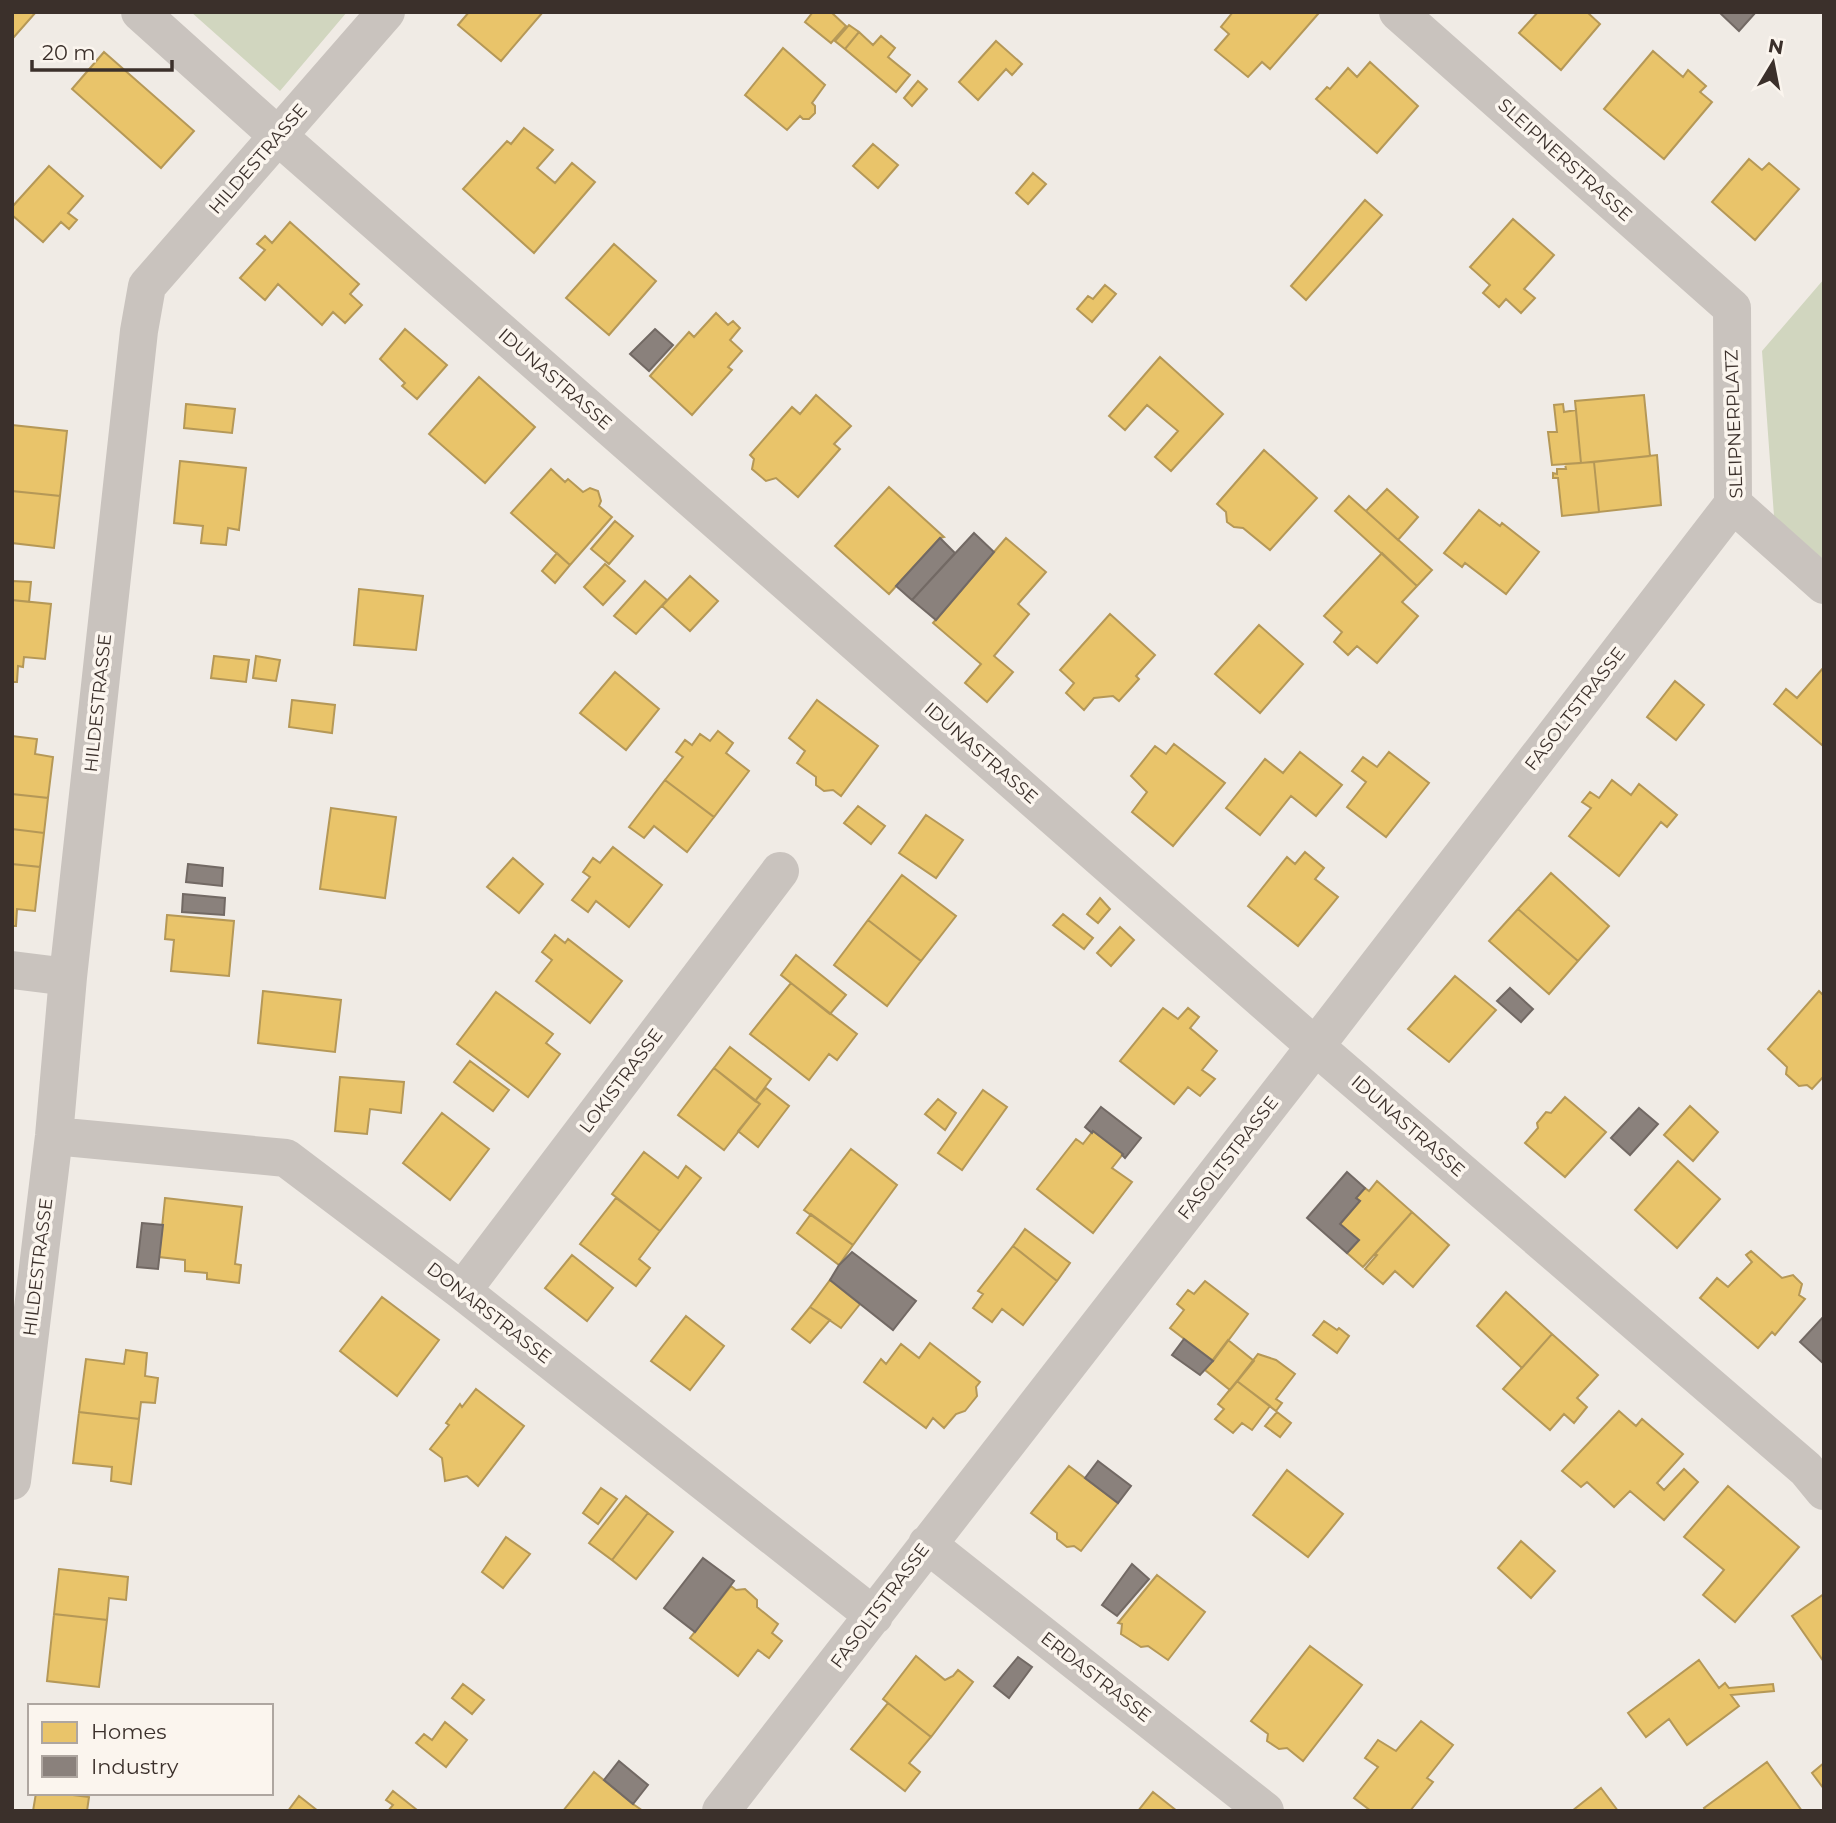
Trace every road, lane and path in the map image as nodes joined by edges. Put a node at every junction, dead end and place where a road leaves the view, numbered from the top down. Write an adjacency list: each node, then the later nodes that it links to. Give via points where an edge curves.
1 (140, 12): 4 (street, IDUNASTRASSE)
2 (387, 12): 4 (street, HILDESTRASSE)
3 (1398, 12): 5 (street, SLEIPNERSTRASSE)
4 (278, 136): 10 (street, HILDESTRASSE, via 147,286); 11 (street, IDUNASTRASSE)
5 (1731, 308): 6 (street, SLEIPNERPLATZ)
6 (1733, 504): 7 (street, SLEIPNERPLATZ); 11 (street, FASOLTSTRASSE)
7 (1824, 585)
8 (780, 871): 13 (street, LOKISTRASSE)
9 (12, 970): 10 (street)
10 (68, 977): 12 (street, HILDESTRASSE)
11 (1315, 1046): 15 (street, IDUNASTRASSE, via 1796,1460); 16 (street, FASOLTSTRASSE)
12 (54, 1136): 13 (street, DONARSTRASSE, via 286,1158); 14 (street, HILDESTRASSE)
13 (462, 1291): 17 (street, DONARSTRASSE)
14 (12, 1482)
15 (1824, 1491)
16 (927, 1544): 17 (street, FASOLTSTRASSE); 19 (street, ERDASTRASSE)
17 (874, 1616): 18 (street, FASOLTSTRASSE)
18 (721, 1811)
19 (1265, 1811)

